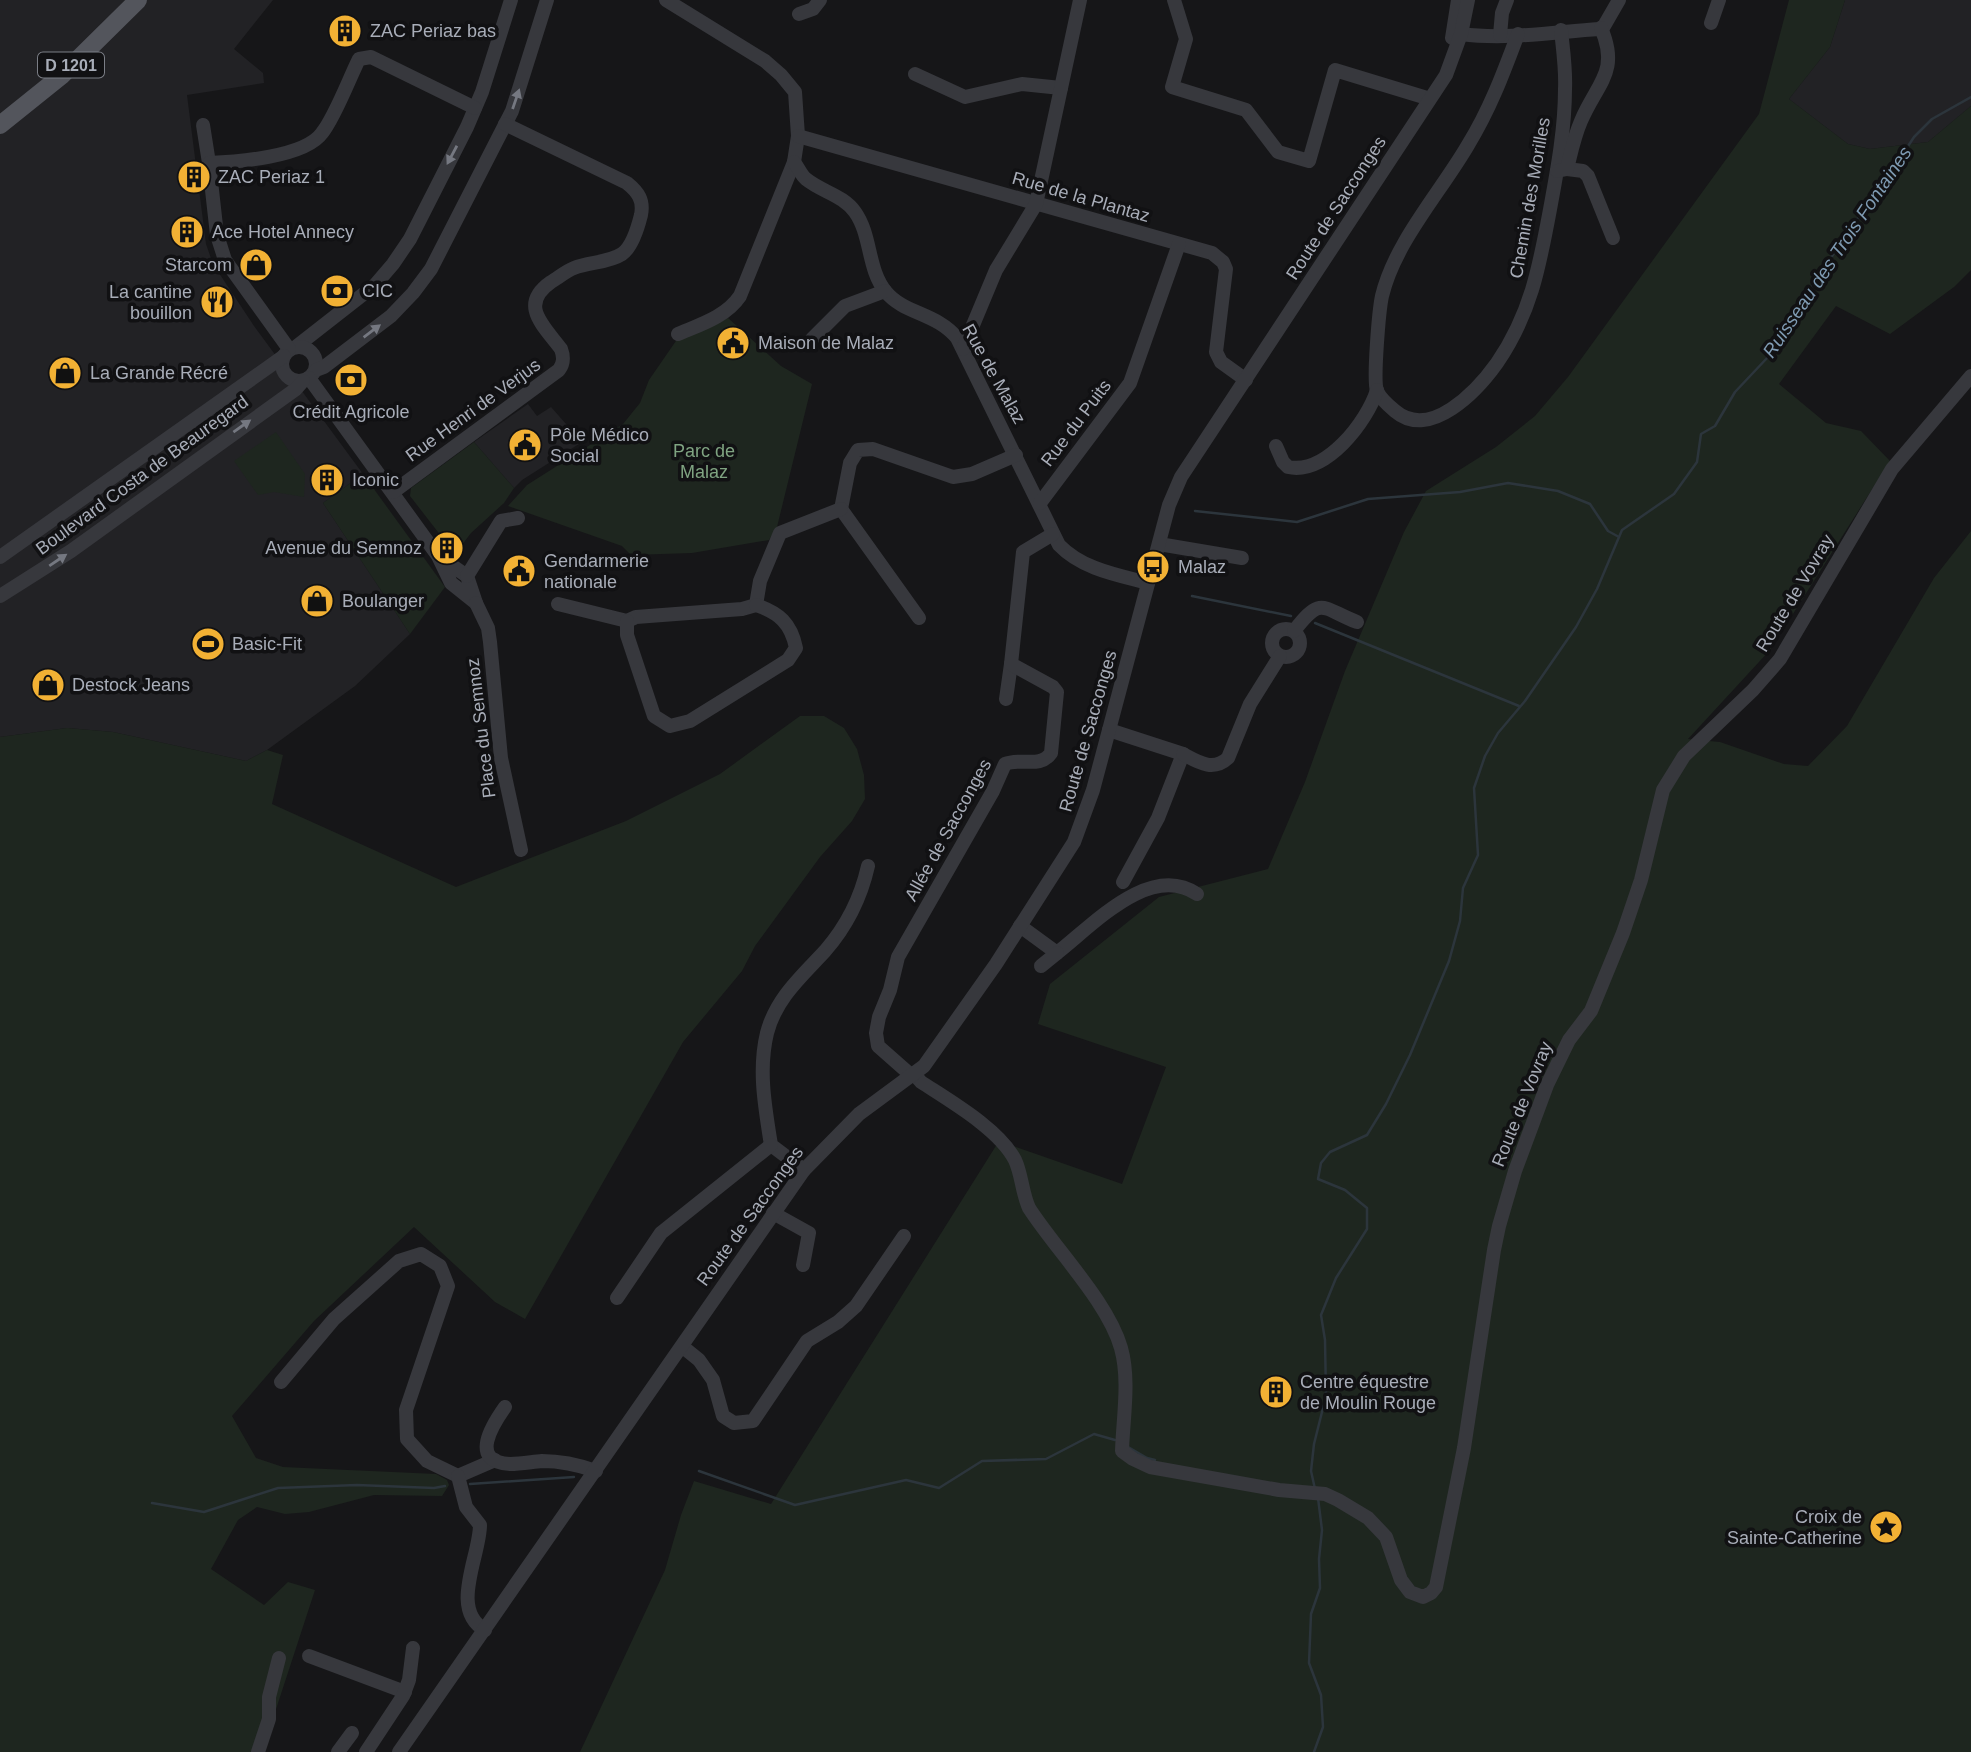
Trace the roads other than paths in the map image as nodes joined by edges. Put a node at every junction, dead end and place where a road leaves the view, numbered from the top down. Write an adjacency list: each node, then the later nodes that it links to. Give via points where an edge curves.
1 (123, 0): 26 (main road, D 1201, via 54,68)
2 (138, 0): 28 (main road, D 1201, via 64,73)
3 (511, 0): 25 (street, Boulevard Costa de Beauregard)
4 (547, 0): 27 (street, Boulevard Costa de Beauregard, one-way to 4)
5 (666, 0): 14 (street)
6 (820, 0): 15 (street, via 813,9)
7 (1080, 0): 23 (street)
8 (1174, 0): 24 (street, via 1186,39 1172,87 1246,110 1278,152 1309,161 1335,70)
9 (1458, 0): 21 (street)
10 (1468, 0): 21 (street, Route de Sacconges)
11 (1507, 0): 20 (street)
12 (1619, 0): 17 (street)
13 (1719, 0): 16 (street)
14 (684, 4): 30 (street, via 781,75 795,92)
15 (799, 14)
16 (1711, 23)
17 (1601, 28): 18 (street); 33 (street, via 1608,71)
18 (1561, 30): 19 (street); 33 (street, Chemin des Morilles, via 1566,87)
19 (1518, 34): 20 (street); 45 (street, via 1492,105 1389,275 1378,320)
20 (1500, 35): 21 (street)
21 (1457, 37): 24 (street, Route de Sacconges, via 1446,75)
22 (915, 74): 23 (street, via 965,97 1022,84)
23 (1061, 88): 34 (street)
24 (1424, 104): 44 (street, Route de Sacconges)
25 (475, 108): 32 (street, via 371,57 359,59 322,133 311,144 290,152); 41 (street, Boulevard Costa de Beauregard, one-way to 41, via 393,264 375,285)
26 (0, 112)
27 (505, 124): 42 (street, Boulevard Costa de Beauregard, one-way to 27, via 391,316 413,293 431,269); 48 (street, Rue Henri de Verjus, via 627,183 642,200 640,220 622,254 573,268 538,294 535,312 563,355 559,370)
28 (0, 125)
29 (204, 125): 32 (street)
30 (798, 136): 31 (street); 34 (street, Rue de la Plantaz)
31 (794, 162): 37 (street, via 805,178 855,211); 38 (street, via 736,303)
32 (209, 163): 41 (street, via 217,235 225,260)
33 (1562, 170): 35 (street, via 1583,171 1588,176); 45 (street, Chemin des Morilles, via 1531,299 1496,364 1470,394 1434,419 1405,418)
34 (1036, 204): 36 (street, Rue de la Plantaz); 40 (street, via 996,270)
35 (1613, 238)
36 (1179, 244): 44 (street, Rue de la Plantaz, via 1212,253 1223,262 1226,276 1216,352 1221,362); 49 (street, Rue du Puits, via 1130,383)
37 (885, 291): 39 (street, via 845,306); 40 (street, Rue de Malaz, via 941,322)
38 (678, 334)
39 (812, 339)
40 (963, 349): 47 (street, Rue de Malaz)
41 (290, 350): 42 (street, via 306,348 313,353 317,364); 42 (street, via 282,365 285,373 293,380); 55 (street, Boulevard Costa de Beauregard)
42 (309, 376): 48 (street); 59 (street, Boulevard Costa de Beauregard, one-way to 42, via 71,551)
43 (1971, 376): 77 (street, Route de Vovray, via 1892,469 1780,659 1684,756 1663,790 1640,880 1601,990 1558,1062 1514,1176 1494,1250 1464,1448 1437,1587 1431,1593 1423,1597 1410,1592 1386,1537 1347,1504 1319,1493 1150,1467 1122,1451 1125,1374 1114,1328 1029,1208 1009,1151 993,1133)
44 (1246, 380): 53 (street, Route de Sacconges, via 1181,477)
45 (1377, 390): 46 (street, via 1359,427 1326,457 1306,467 1288,467)
46 (1276, 446)
47 (1016, 455): 49 (street, Rue de Malaz); 50 (street, via 953,477 873,449 858,450 850,463)
48 (393, 492): 54 (street)
49 (1040, 503): 52 (street, Rue de Malaz)
50 (841, 509): 62 (street, via 780,533 760,581); 63 (street)
51 (518, 519): 57 (street, via 501,521)
52 (1053, 534): 58 (street, Rue de Malaz, via 1074,559); 66 (street, via 1023,552)
53 (1159, 544): 56 (street); 58 (street, Route de Sacconges)
54 (438, 556): 57 (street); 60 (street, via 451,583)
55 (0, 557)
56 (1242, 558)
57 (467, 576): 60 (street, Place du Semnoz)
58 (1148, 583): 68 (street, Route de Sacconges)
59 (0, 596)
60 (476, 603): 70 (street, Place du Semnoz, via 488,628 500,758)
61 (558, 604): 64 (street)
62 (756, 605): 64 (street); 64 (street, via 774,611 793,632 796,648 788,660 690,722 670,726 654,716 627,635)
63 (919, 618)
64 (627, 621)
65 (1357, 622): 69 (street, via 1327,607 1308,612 1294,631 1298,650 1280,656 1250,704 1228,758 1213,766)
66 (1011, 664): 67 (street); 77 (street, Allée de Sacconges, via 1057,692 1051,753 1039,762 1005,764 898,957 876,1033 878,1046)
67 (1006, 699)
68 (1109, 730): 69 (street); 74 (street, Route de Sacconges, via 1074,842)
69 (1183, 754): 72 (street, via 1158,818)
70 (521, 850)
71 (867, 866): 78 (street, via 847,920 786,993 767,1030 762,1088)
72 (1123, 882)
73 (1197, 894): 75 (street, via 1180,884 1144,889)
74 (1020, 926): 75 (street); 77 (street, Route de Sacconges, via 924,1066)
75 (1057, 953): 76 (street)
76 (1041, 966)
77 (913, 1075): 79 (street, Route de Sacconges, via 859,1114)
78 (771, 1144): 79 (street); 83 (street, via 661,1233)
79 (804, 1170): 80 (street, Route de Sacconges)
80 (773, 1213): 82 (street, via 809,1233); 84 (street, Route de Sacconges)
81 (904, 1236): 84 (street, via 856,1306 807,1341 753,1420 734,1423 723,1416 713,1380)
82 (803, 1265)
83 (617, 1298)
84 (682, 1347): 88 (street, Route de Sacconges)
85 (281, 1382): 89 (street, via 334,1319 399,1261 421,1254 440,1266 448,1286 406,1410 407,1439 427,1461)
86 (505, 1407): 87 (street, via 487,1437 487,1449)
87 (495, 1460): 88 (street, via 507,1464 556,1462); 89 (street)
88 (596, 1471): 90 (street, Route de Sacconges)
89 (458, 1476): 90 (street, via 466,1507 480,1525 467,1604 474,1623)
90 (485, 1630): 99 (street, Route de Sacconges)
91 (413, 1648): 94 (street)
92 (309, 1656): 94 (street)
93 (279, 1658): 96 (street, via 269,1697 269,1719)
94 (405, 1692): 98 (street)
95 (352, 1733): 97 (street)
96 (258, 1752)
97 (338, 1752)
98 (366, 1752)
99 (399, 1752)

